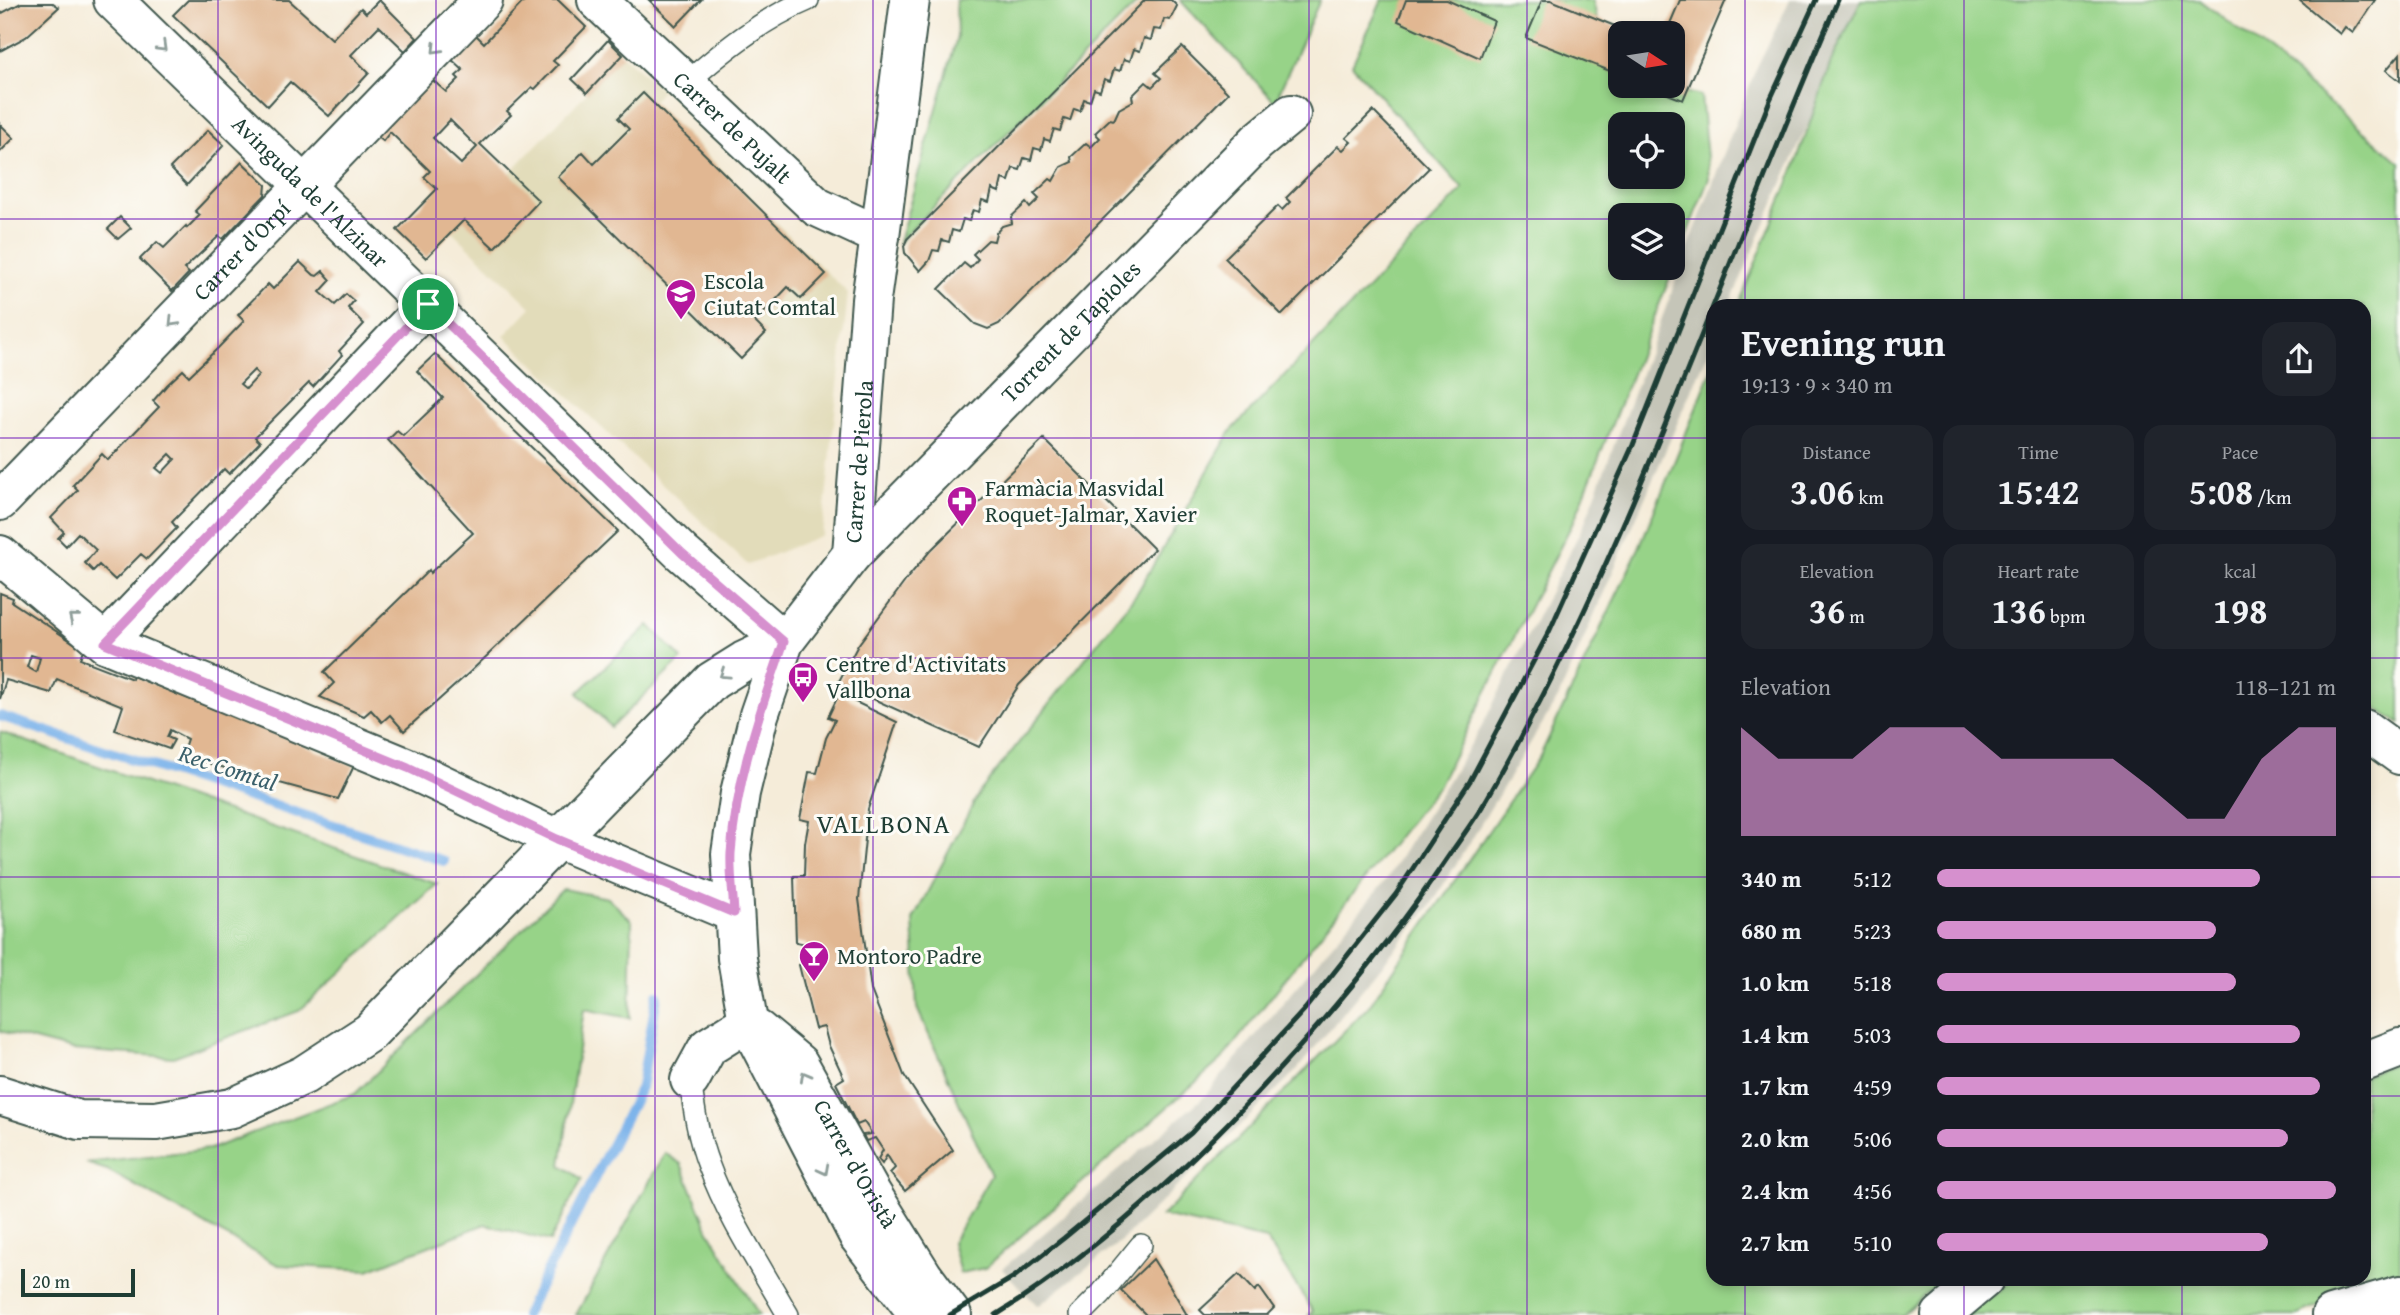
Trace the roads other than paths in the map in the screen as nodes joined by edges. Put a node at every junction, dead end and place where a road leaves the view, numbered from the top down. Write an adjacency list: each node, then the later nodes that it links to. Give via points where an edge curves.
1 (113, 0): 8 (street, Avinguda de l'Alzinar, one-way to 8)
2 (483, 0): 8 (street, Carrer d'Orpí, one-way to 8)
3 (597, 0): 6 (street, Carrer de Pujalt)
4 (808, 0): 6 (lane, via 734,43)
5 (910, 0): 9 (street, Carrer de Pierola)
6 (685, 83): 9 (street, Carrer de Pujalt, via 817,207)
7 (1291, 114): 12 (street, Torrent de Tapioles, via 1257,142)
8 (305, 185): 10 (street, Avinguda de l'Alzinar); 11 (street, Carrer d'Orpí, one-way to 11)
9 (880, 236): 12 (street, Carrer de Pierola)
10 (428, 304): 14 (street, Avinguda de l'Alzinar, via 682,553); 15 (street)
11 (0, 501)
12 (852, 554): 14 (street, Carrer de Pierola)
13 (0, 555): 15 (street, one-way to 13)
14 (784, 642): 18 (street, Carrer de Pierola, one-way to 18, via 712,681); 19 (street, Carrer d'Oristà, via 759,715 740,793 731,854)
15 (105, 643): 18 (street, via 408,768)
16 (2371, 734): 17 (street)
17 (2400, 755)
18 (557, 839): 19 (street); 24 (street, Carrer de Pierola, via 370,1032 304,1075 232,1108 156,1121 79,1120)
19 (734, 913): 20 (street, Carrer d'Oristà)
20 (748, 1022): 23 (street, via 708,1047); 29 (street, Carrer d'Oristà, one-way to 29, via 859,1237); 30 (street, Carrer d'Oristà, one-way to 20, via 870,1191 799,1064)
21 (2400, 1048): 22 (street)
22 (2371, 1059)
23 (690, 1080): 28 (lane, via 709,1167)
24 (0, 1096)
25 (1141, 1245): 31 (lane)
26 (1976, 1286): 32 (street)
27 (2400, 1295): 33 (street)
28 (789, 1315)
29 (919, 1315)
30 (952, 1315)
31 (1080, 1315)
32 (1941, 1315)
33 (2331, 1315)

